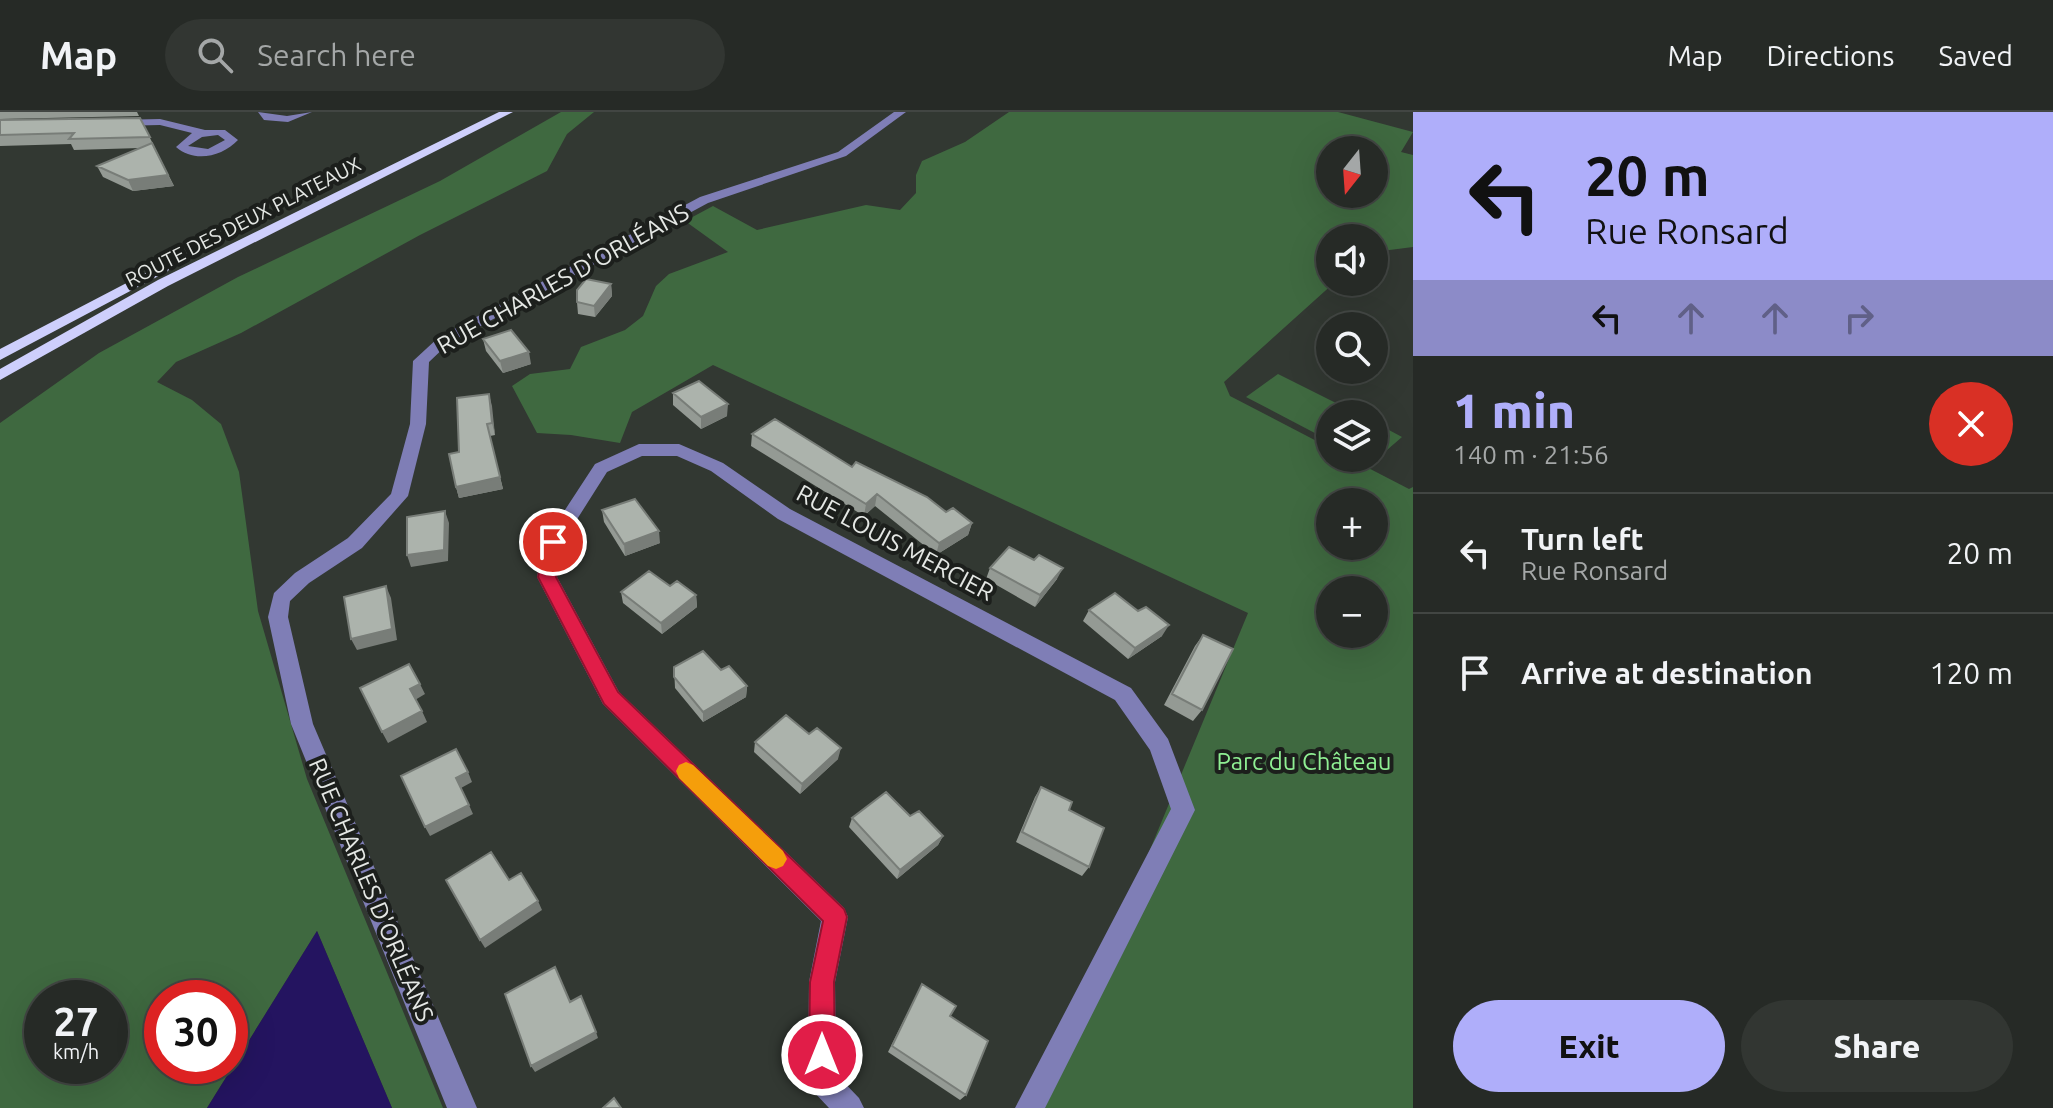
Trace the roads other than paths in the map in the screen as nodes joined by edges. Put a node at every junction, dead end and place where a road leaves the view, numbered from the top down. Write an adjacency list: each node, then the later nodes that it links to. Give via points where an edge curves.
1 (263, 112): 2 (street, via 281,120)
2 (307, 112)
3 (483, 112): 8 (main road, ROUTE DES DEUX PLATEAUX, via 114,292)
4 (508, 112): 9 (main road, ROUTE DES DEUX PLATEAUX, via 163,283)
5 (901, 112): 10 (street, RUE CHARLES D'ORLÉANS, via 842,154 704,200 444,340 421,361 418,424 399,496 355,543 281,598 278,617 302,724)
6 (97, 124): 7 (street, via 160,122)
7 (205, 133)
8 (0, 355)
9 (0, 375)
10 (462, 1108)
11 (849, 1108): 12 (street, RUE LOUIS MERCIER, via 822,1080 822,982 835,917 611,698 547,577 553,542 601,468 639,450 679,450 717,467 784,514 1123,694 1151,730 1183,810)
12 (1030, 1108)

